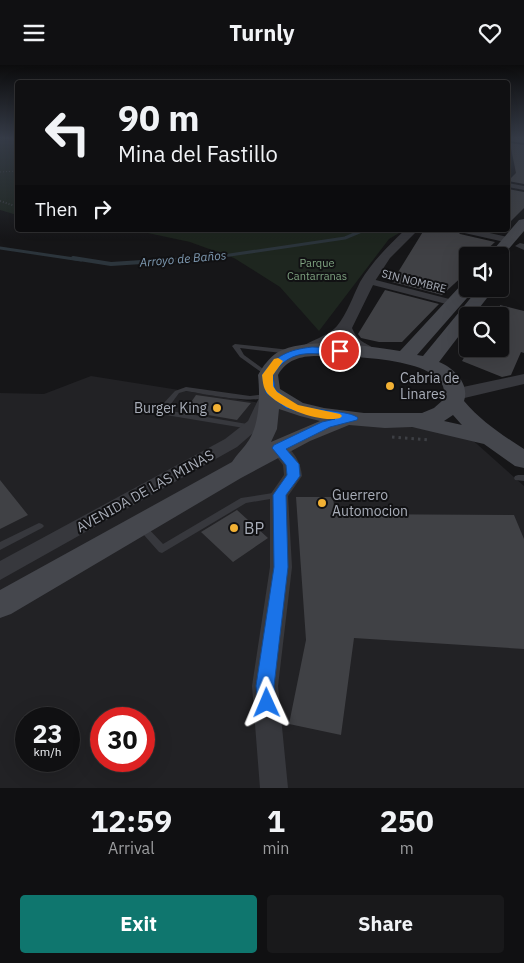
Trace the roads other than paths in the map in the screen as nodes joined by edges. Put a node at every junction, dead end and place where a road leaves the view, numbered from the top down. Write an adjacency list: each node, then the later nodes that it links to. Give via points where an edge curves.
1 (510, 185): 2 (street)
2 (524, 188)
3 (524, 223): 6 (main road)
4 (410, 232): 8 (street, via 384,256)
5 (471, 232): 6 (street)
6 (519, 244): 7 (main road)
7 (509, 253)
8 (368, 281): 11 (street, SIN NOMBRE); 12 (street)
9 (459, 297): 11 (main road)
10 (480, 297): 16 (main road)
11 (454, 303): 15 (main road)
12 (344, 328): 13 (street, via 329,341); 14 (street, via 350,343)
13 (300, 351): 14 (main road); 18 (main road, via 275,364); 18 (lane, via 234,346)
14 (369, 353): 15 (main road)
15 (405, 357): 16 (main road)
16 (427, 364): 19 (main road, via 453,384)
17 (524, 379): 19 (street)
18 (268, 387): 20 (main road, via 285,403 301,410); 22 (street, AVENIDA DE LAS MINAS, via 260,415); 22 (lane, via 250,399 186,389 177,392 164,408 169,413); 25 (main road, via 263,439)
19 (454, 398): 21 (main road, via 439,415); 23 (main road, via 466,418)
20 (353, 418): 21 (main road); 24 (main road, via 326,425)
21 (417, 422): 23 (main road)
22 (251, 427): 31 (street, AVENIDA DE LAS MINAS, via 209,457)
23 (488, 438): 26 (main road)
24 (278, 448): 25 (main road); 27 (street, via 292,464 293,476)
25 (232, 472): 28 (main road)
26 (522, 472)
27 (279, 495): 28 (lane, via 244,500 162,549); 33 (street, via 281,567 265,686)
28 (140, 525): 32 (main road)
29 (39, 526): 30 (lane)
30 (0, 546)
31 (0, 571)
32 (0, 605)
33 (274, 788)

